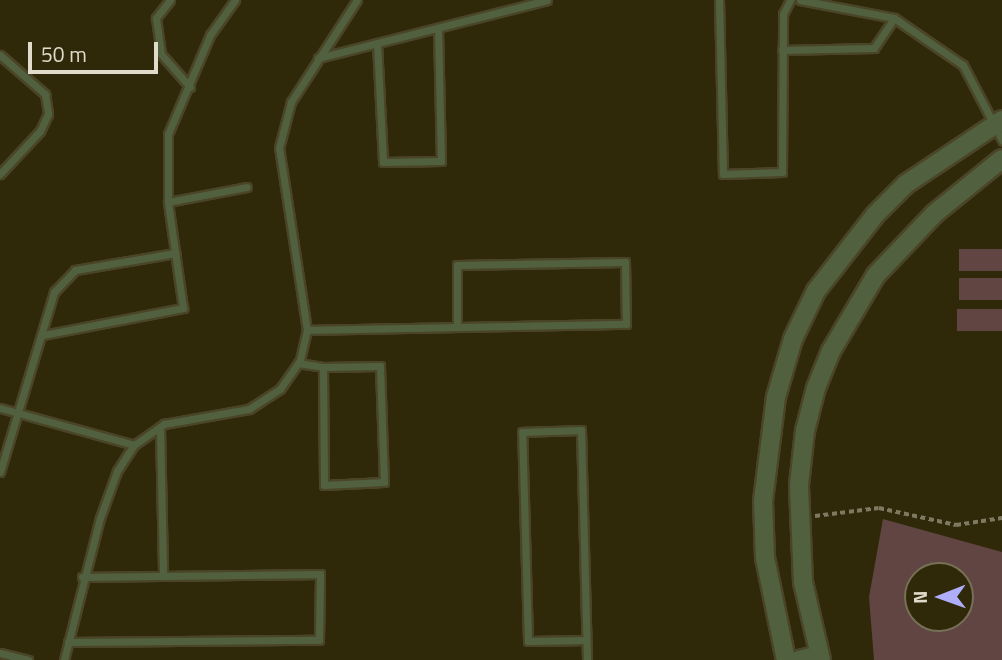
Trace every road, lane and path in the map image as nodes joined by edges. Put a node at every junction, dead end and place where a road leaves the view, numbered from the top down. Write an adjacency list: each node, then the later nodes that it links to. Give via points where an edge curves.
1 (170, 0): 14 (lane, via 156,19 161,54)
2 (235, 0): 14 (lane, via 211,35)
3 (357, 0): 13 (lane)
4 (547, 0): 9 (lane)
5 (719, 0): 11 (lane, via 723,174 782,172)
6 (790, 0): 11 (lane, via 782,14)
7 (800, 0): 8 (lane)
8 (894, 18): 11 (lane, via 874,48); 15 (lane, via 963,65)
9 (438, 28): 10 (lane); 10 (lane, via 441,161 383,162)
10 (377, 43): 13 (lane)
11 (782, 50)
12 (0, 55): 17 (lane, via 45,93 48,114 40,131)
13 (318, 58): 22 (lane, via 291,102 279,148)
14 (190, 87): 19 (lane, via 168,134)
15 (999, 128): 42 (street, via 906,184 875,215 817,291 793,339 776,397 763,501 766,565)
16 (1002, 159): 38 (street, via 934,214 876,275 831,351 816,388 799,485 803,582)
17 (0, 174)
18 (247, 187): 19 (lane)
19 (168, 202): 20 (lane)
20 (176, 253): 23 (lane, via 75,270 54,292); 23 (lane, via 183,308)
21 (457, 327): 21 (lane, via 626,324 625,262 457,265); 22 (lane)
22 (307, 330): 24 (lane)
23 (43, 335): 27 (lane)
24 (298, 363): 25 (lane); 28 (lane, via 280,389 249,409)
25 (323, 367): 25 (lane, via 324,485 384,482 380,366)
26 (0, 408): 27 (lane)
27 (15, 413): 29 (lane); 30 (lane)
28 (160, 427): 29 (lane); 33 (lane)
29 (134, 445): 34 (lane, via 117,471)
30 (0, 472)
31 (814, 516): 32 (path, via 878,508 956,525)
32 (1002, 518)
33 (163, 576): 34 (lane); 36 (lane, via 320,573 319,640)
34 (82, 578): 36 (lane)
35 (586, 640): 35 (lane, via 581,430 523,432 528,642); 41 (lane)
36 (68, 642): 40 (lane)
37 (0, 653): 39 (lane)
38 (820, 657): 43 (street)
39 (27, 660)
40 (64, 660)
41 (587, 660)
42 (786, 660)
43 (799, 660)

